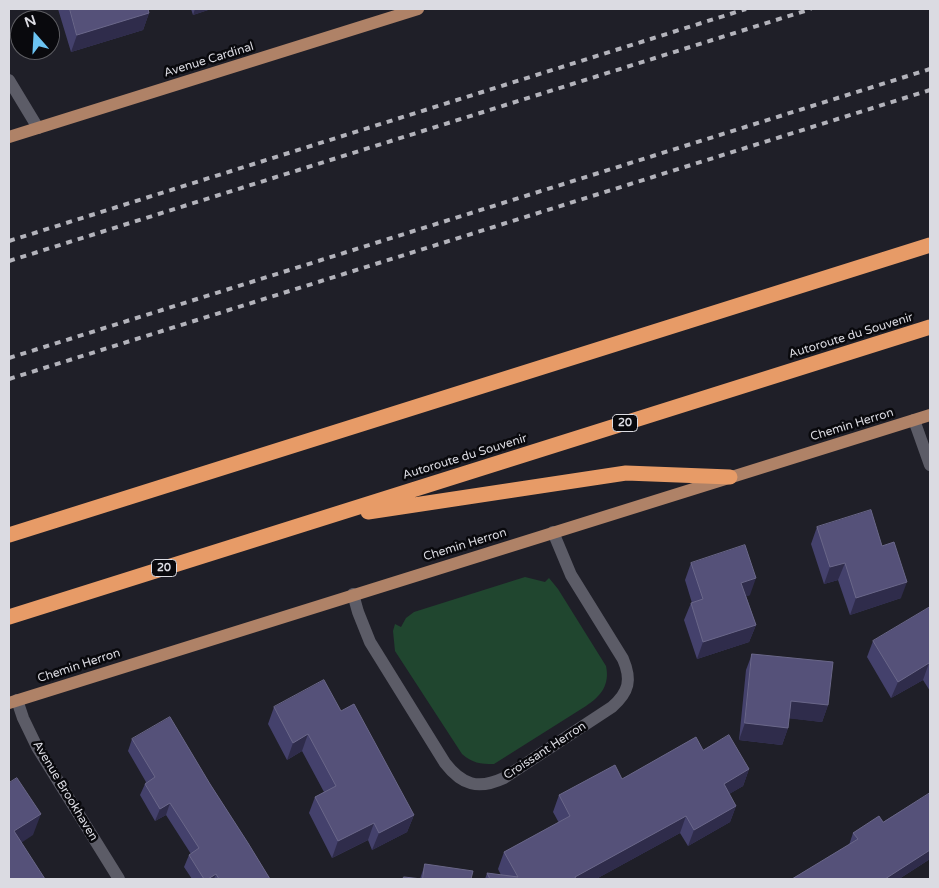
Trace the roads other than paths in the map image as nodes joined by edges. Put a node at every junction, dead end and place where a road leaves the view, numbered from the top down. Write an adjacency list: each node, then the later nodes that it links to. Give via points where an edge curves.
1 (418, 9): 3 (main road, Avenue Cardinal)
2 (9, 80): 3 (street)
3 (38, 128): 4 (main road, Avenue Cardinal)
4 (9, 137)
5 (930, 245): 13 (highway)
6 (930, 327): 11 (highway, Autoroute du Souvenir / 20)
7 (930, 415): 8 (main road, Chemin Herron)
8 (914, 420): 9 (street); 10 (main road, Chemin Herron)
9 (930, 464)
10 (730, 477): 11 (highway, via 626,473); 12 (main road, Chemin Herron)
11 (320, 519): 15 (highway, Autoroute du Souvenir / 20)
12 (553, 532): 14 (main road, Chemin Herron); 14 (street, Croissant Herron, via 571,575 623,658 628,669 627,690 612,707 492,783 479,785 454,775 370,642)
13 (9, 535)
14 (353, 594): 16 (main road, Chemin Herron)
15 (9, 617)
16 (13, 701): 17 (street, Avenue Brookhaven, via 37,747)
17 (119, 879)

